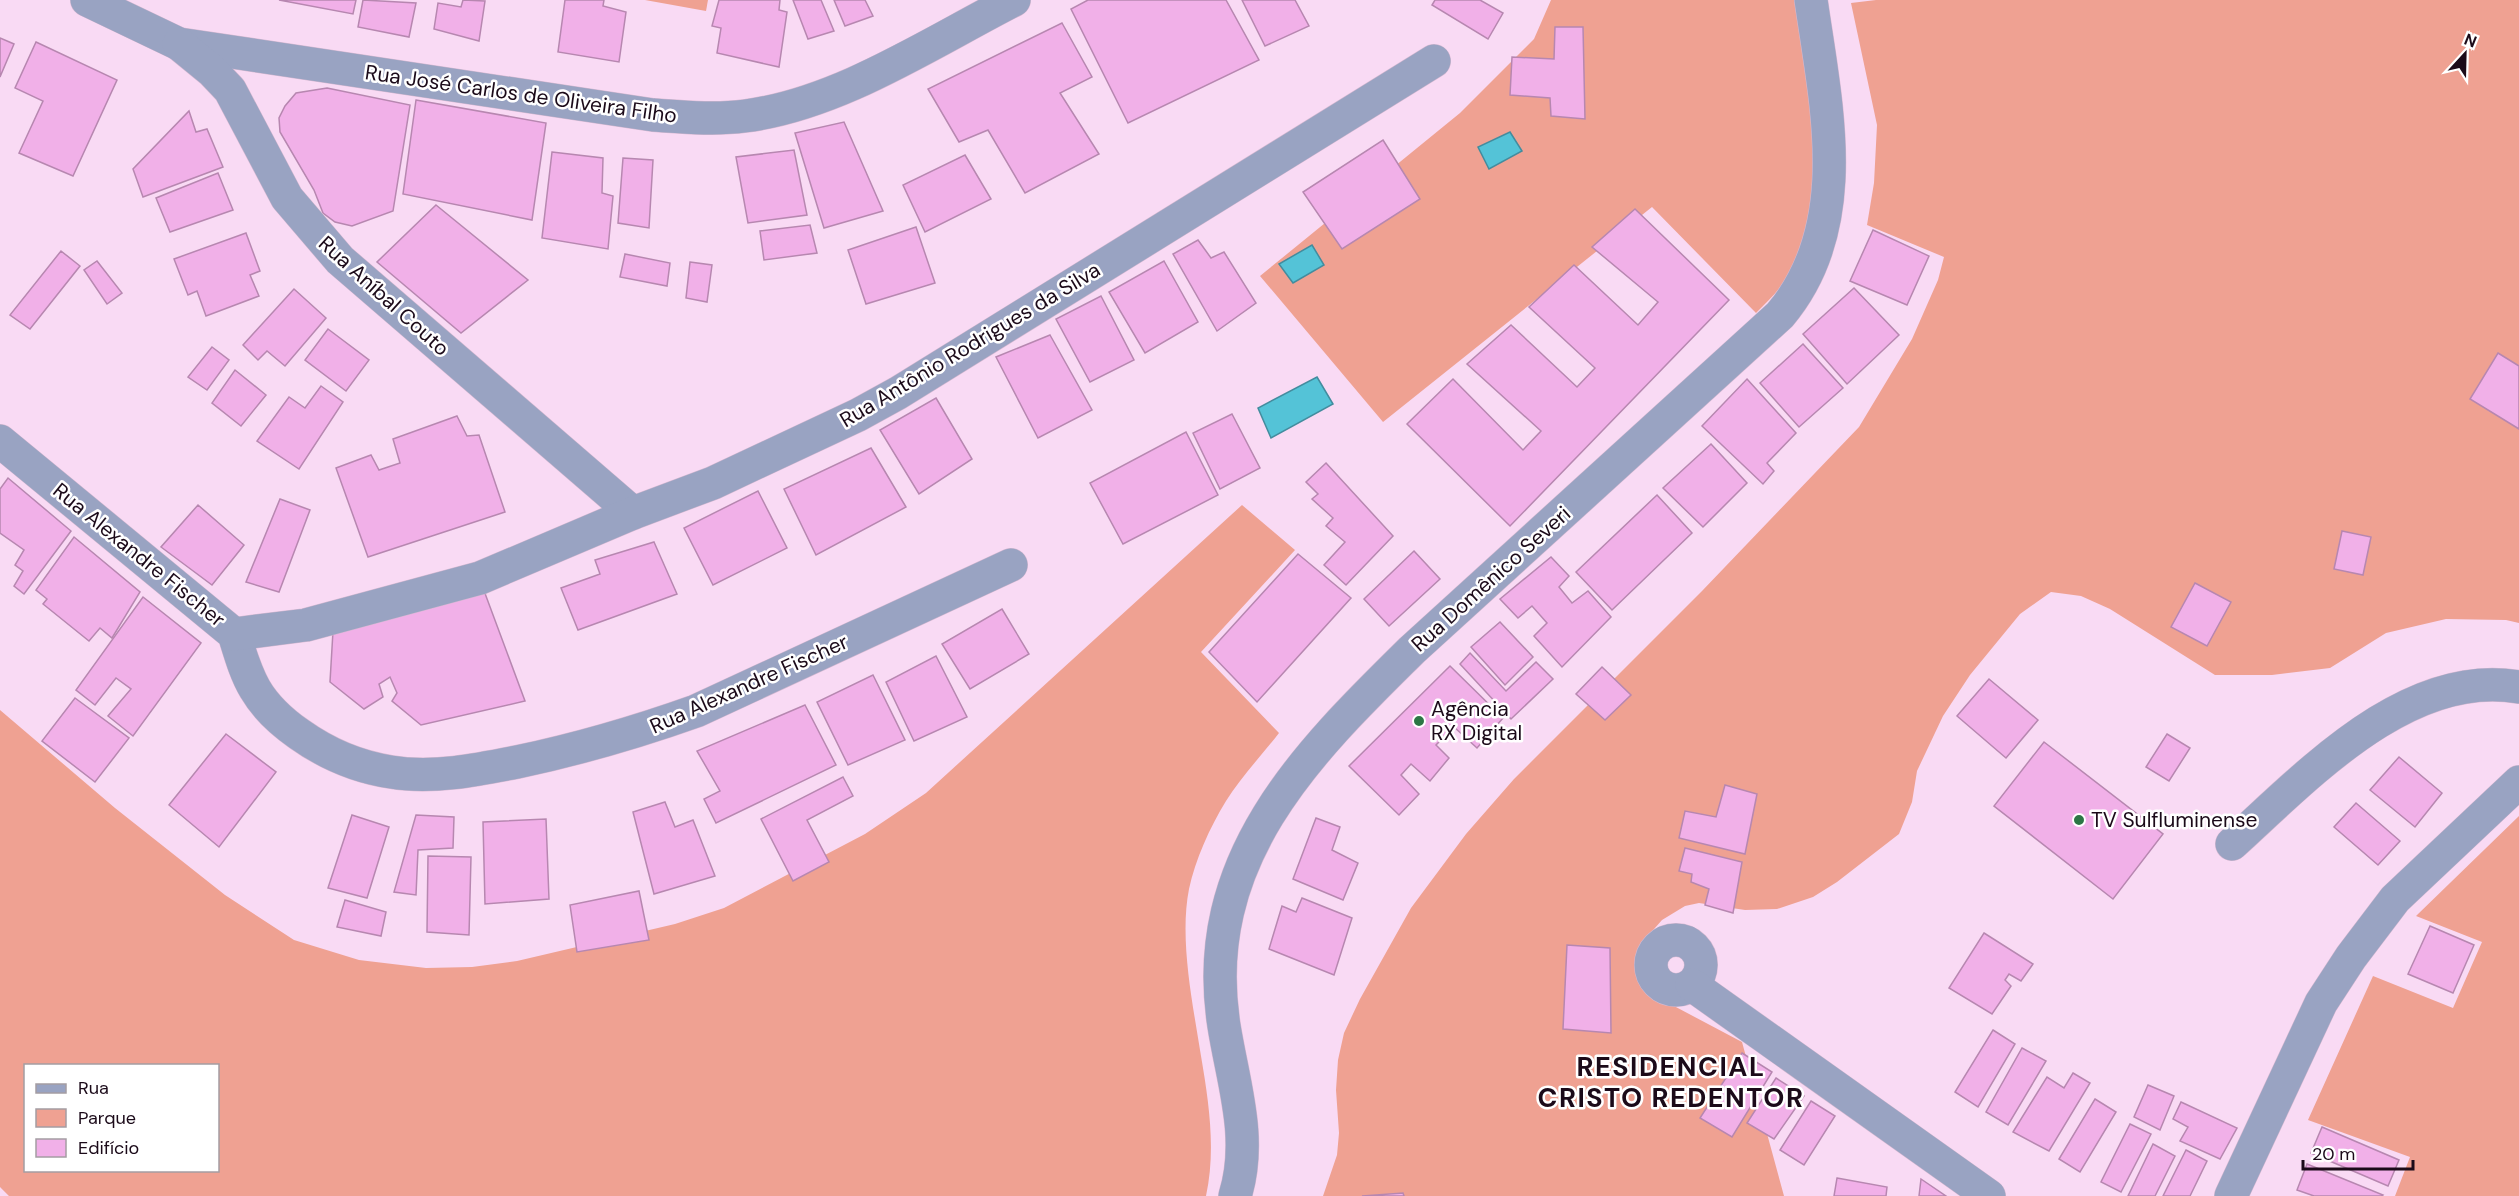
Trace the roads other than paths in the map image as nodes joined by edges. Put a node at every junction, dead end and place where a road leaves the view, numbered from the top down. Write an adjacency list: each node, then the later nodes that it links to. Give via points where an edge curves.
1 (87, 0): 4 (street, Rua José Carlos de Oliveira Filho)
2 (1014, 0): 4 (street, Rua José Carlos de Oliveira Filho, via 836,91 744,116 653,115)
3 (1811, 0): 14 (street, Rua Domênico Severi, via 1828,115 1828,188 1820,239 1794,298 1347,714 1281,793 1243,866 1226,920 1220,969 1224,1026 1243,1139 1242,1170)
4 (179, 44): 7 (street, Rua Aníbal Couto, via 230,90 287,198 340,260)
5 (1434, 61): 7 (street, Rua Antônio Rodrigues da Silva, via 898,393 713,483)
6 (0, 441): 9 (street, Rua Alexandre Fischer)
7 (633, 513): 9 (street, Rua Antônio Rodrigues da Silva, via 480,578 306,625)
8 (1011, 565): 9 (street, Rua Alexandre Fischer, via 696,711 646,729 592,746 497,766 419,775 349,761 313,744 282,722 255,690)
9 (234, 634)
10 (2519, 687): 12 (street, via 2495,684 2458,688 2402,708 2326,762)
11 (2519, 782): 16 (street, via 2396,899 2351,957 2321,1003)
12 (2232, 844)
13 (1692, 985): 15 (street)
14 (1235, 1196)
15 (1989, 1196)
16 (2231, 1196)

